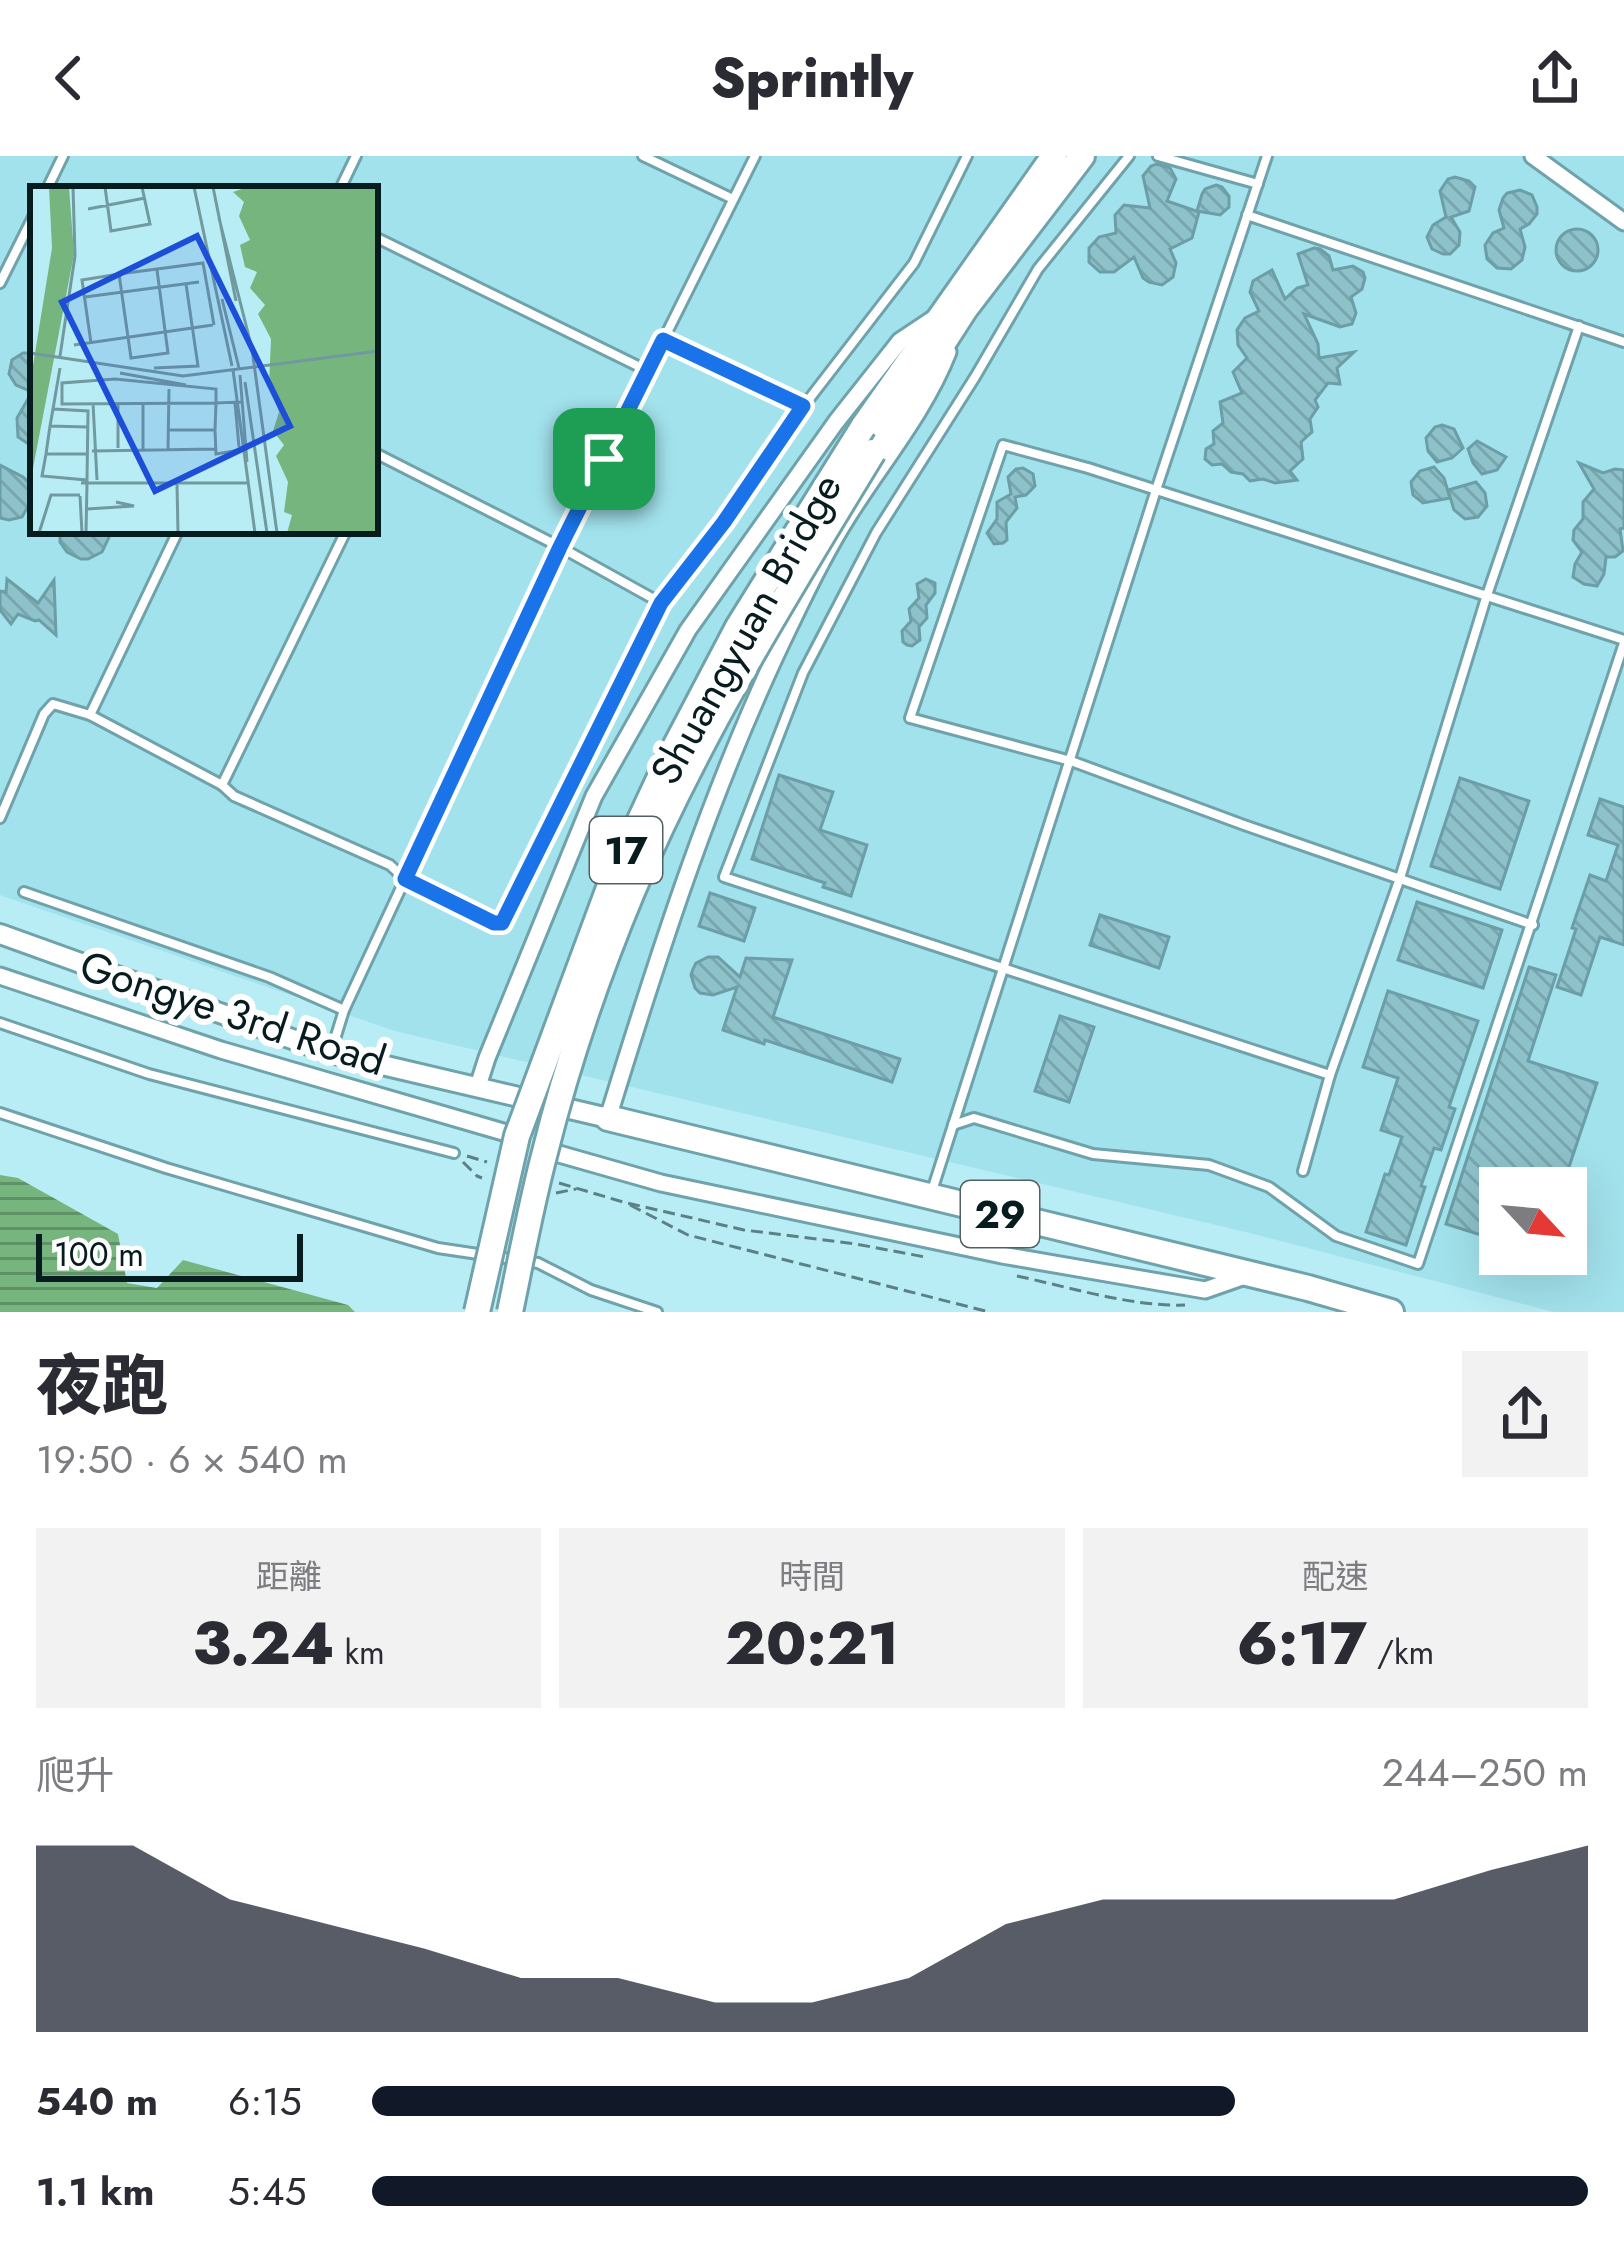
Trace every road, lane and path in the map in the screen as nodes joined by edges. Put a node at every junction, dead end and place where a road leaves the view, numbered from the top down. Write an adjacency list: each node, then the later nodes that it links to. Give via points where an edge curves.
1 (63, 156): 13 (lane)
2 (356, 156): 14 (lane)
3 (643, 156): 15 (lane)
4 (755, 156): 15 (lane)
5 (967, 156): 26 (lane, via 914,263)
6 (1054, 156): 21 (main road, 17)
7 (1082, 156): 21 (main road, 17)
8 (1129, 156): 44 (lane, via 1038,269 876,533 803,673 724,877)
9 (1158, 156): 12 (lane)
10 (1267, 156): 12 (lane)
11 (1533, 156): 17 (street)
12 (1258, 184): 16 (lane)
13 (48, 186)
14 (341, 186)
15 (733, 199): 23 (lane)
16 (1247, 215): 22 (lane); 28 (lane)
17 (1624, 222)
18 (30, 223): 20 (lane)
19 (378, 238): 25 (lane)
20 (0, 283)
21 (952, 311): 50 (street, via 901,341 688,630 594,796); 52 (street, via 937,380 846,519 739,739 670,919); 54 (main road, Shuangyuan Bridge / 17, bridge, via 862,427 737,627 611,880); 55 (main road, Shuangyuan Bridge / 17, bridge, via 668,815 584,1020)
22 (1579, 326): 24 (lane); 32 (lane)
23 (663, 340): 25 (lane); 26 (lane)
24 (1624, 341)
25 (648, 371): 31 (lane)
26 (803, 406): 33 (lane)
27 (379, 454): 31 (lane)
28 (1156, 490): 32 (lane); 36 (lane); 36 (lane, via 1003,445 910,718)
29 (177, 534): 35 (lane)
30 (345, 534): 37 (lane)
31 (560, 547): 33 (lane); 40 (lane)
32 (1486, 598): 34 (lane); 39 (lane)
33 (661, 603): 40 (lane, via 502,923)
34 (1624, 642): 42 (lane)
35 (90, 715): 37 (lane); 38 (lane, via 53,704 44,714)
36 (1071, 761): 39 (lane); 44 (lane)
37 (222, 785): 40 (lane)
38 (0, 818)
39 (1400, 878): 42 (lane); 49 (lane)
40 (405, 879): 46 (lane)
41 (24, 892): 46 (lane)
42 (1533, 925): 53 (lane, via 1418,1264 1336,1237 1269,1187 1209,1165 1093,1154 974,1118)
43 (0, 934): 48 (street, Gongye 3rd Road)
44 (1004, 966): 49 (lane); 53 (lane)
45 (0, 976): 54 (street)
46 (344, 1010): 48 (lane)
47 (0, 1023): 56 (lane, via 149,1074)
48 (331, 1053): 50 (street, Gongye 3rd Road)
49 (1330, 1075): 58 (lane)
50 (478, 1086): 52 (street, Gongye 3rd Road)
51 (0, 1113): 64 (lane, via 438,1248 538,1263)
52 (608, 1118): 59 (main road, 29)
53 (953, 1125): 59 (lane)
54 (517, 1136): 57 (main road, Shuangyuan Bridge / 17, bridge)
55 (545, 1150): 61 (street, via 1002,1256 1205,1290); 63 (main road, Shuangyuan Bridge / 17, bridge)
56 (454, 1153): 57 (path)
57 (509, 1168): 62 (main road, Shuangyuan Bridge / 17, bridge)
58 (1304, 1171)
59 (930, 1197): 61 (main road, 29)
60 (623, 1202): 65 (path, via 688,1235)
61 (1249, 1274): 66 (main road, 29)
62 (477, 1312)
63 (509, 1312)
64 (657, 1312)
65 (988, 1312)
66 (1391, 1312)

